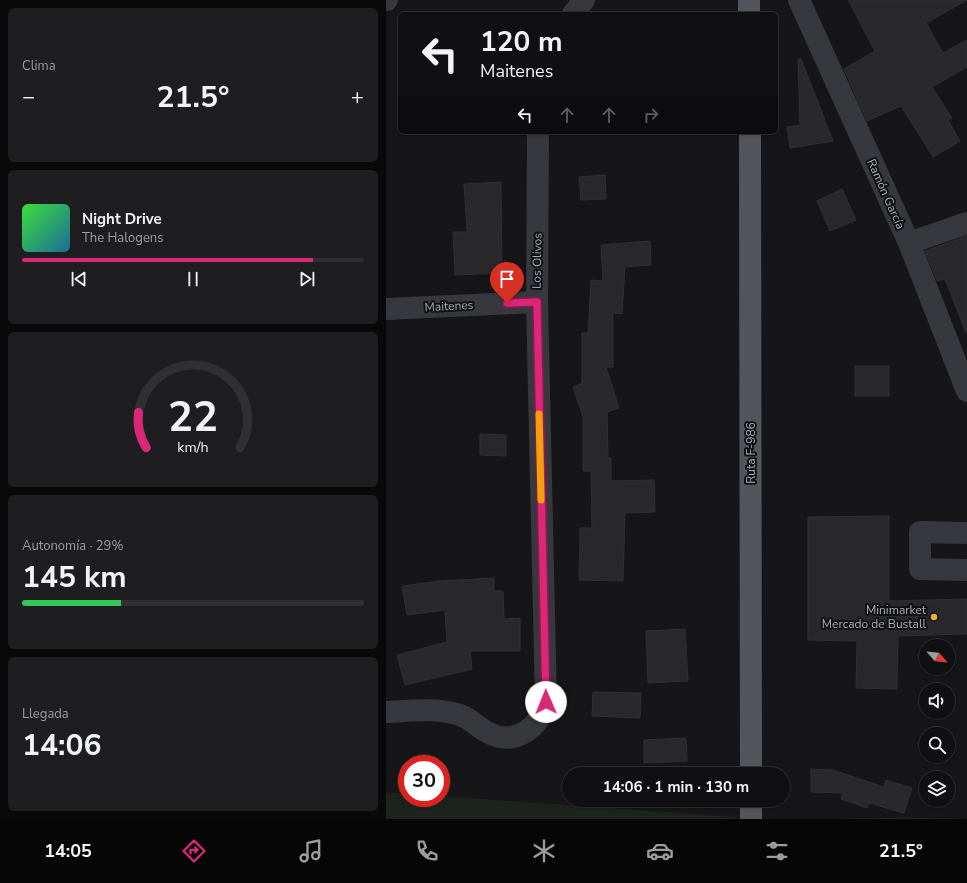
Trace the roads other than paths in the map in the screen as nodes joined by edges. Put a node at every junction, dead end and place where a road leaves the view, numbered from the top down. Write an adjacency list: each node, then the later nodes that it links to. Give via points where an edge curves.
1 (584, 0): 4 (street)
2 (749, 0): 5 (main road)
3 (798, 0): 9 (street, Ramón García)
4 (575, 12)
5 (749, 12)
6 (538, 134): 10 (street, Los Olivos)
7 (750, 134): 16 (main road, Ruta F-986)
8 (967, 223): 9 (street)
9 (908, 243): 12 (street, Ramón García)
10 (537, 302): 11 (street, Maitenes); 15 (street, Los Olivos, via 546,702 540,720 516,736 507,737 490,734 469,719 451,713 421,710)
11 (386, 309)
12 (967, 391)
13 (967, 533): 14 (street, via 920,532 920,569)
14 (967, 570)
15 (386, 712)
16 (751, 767)
17 (751, 807): 18 (main road)
18 (751, 819)

